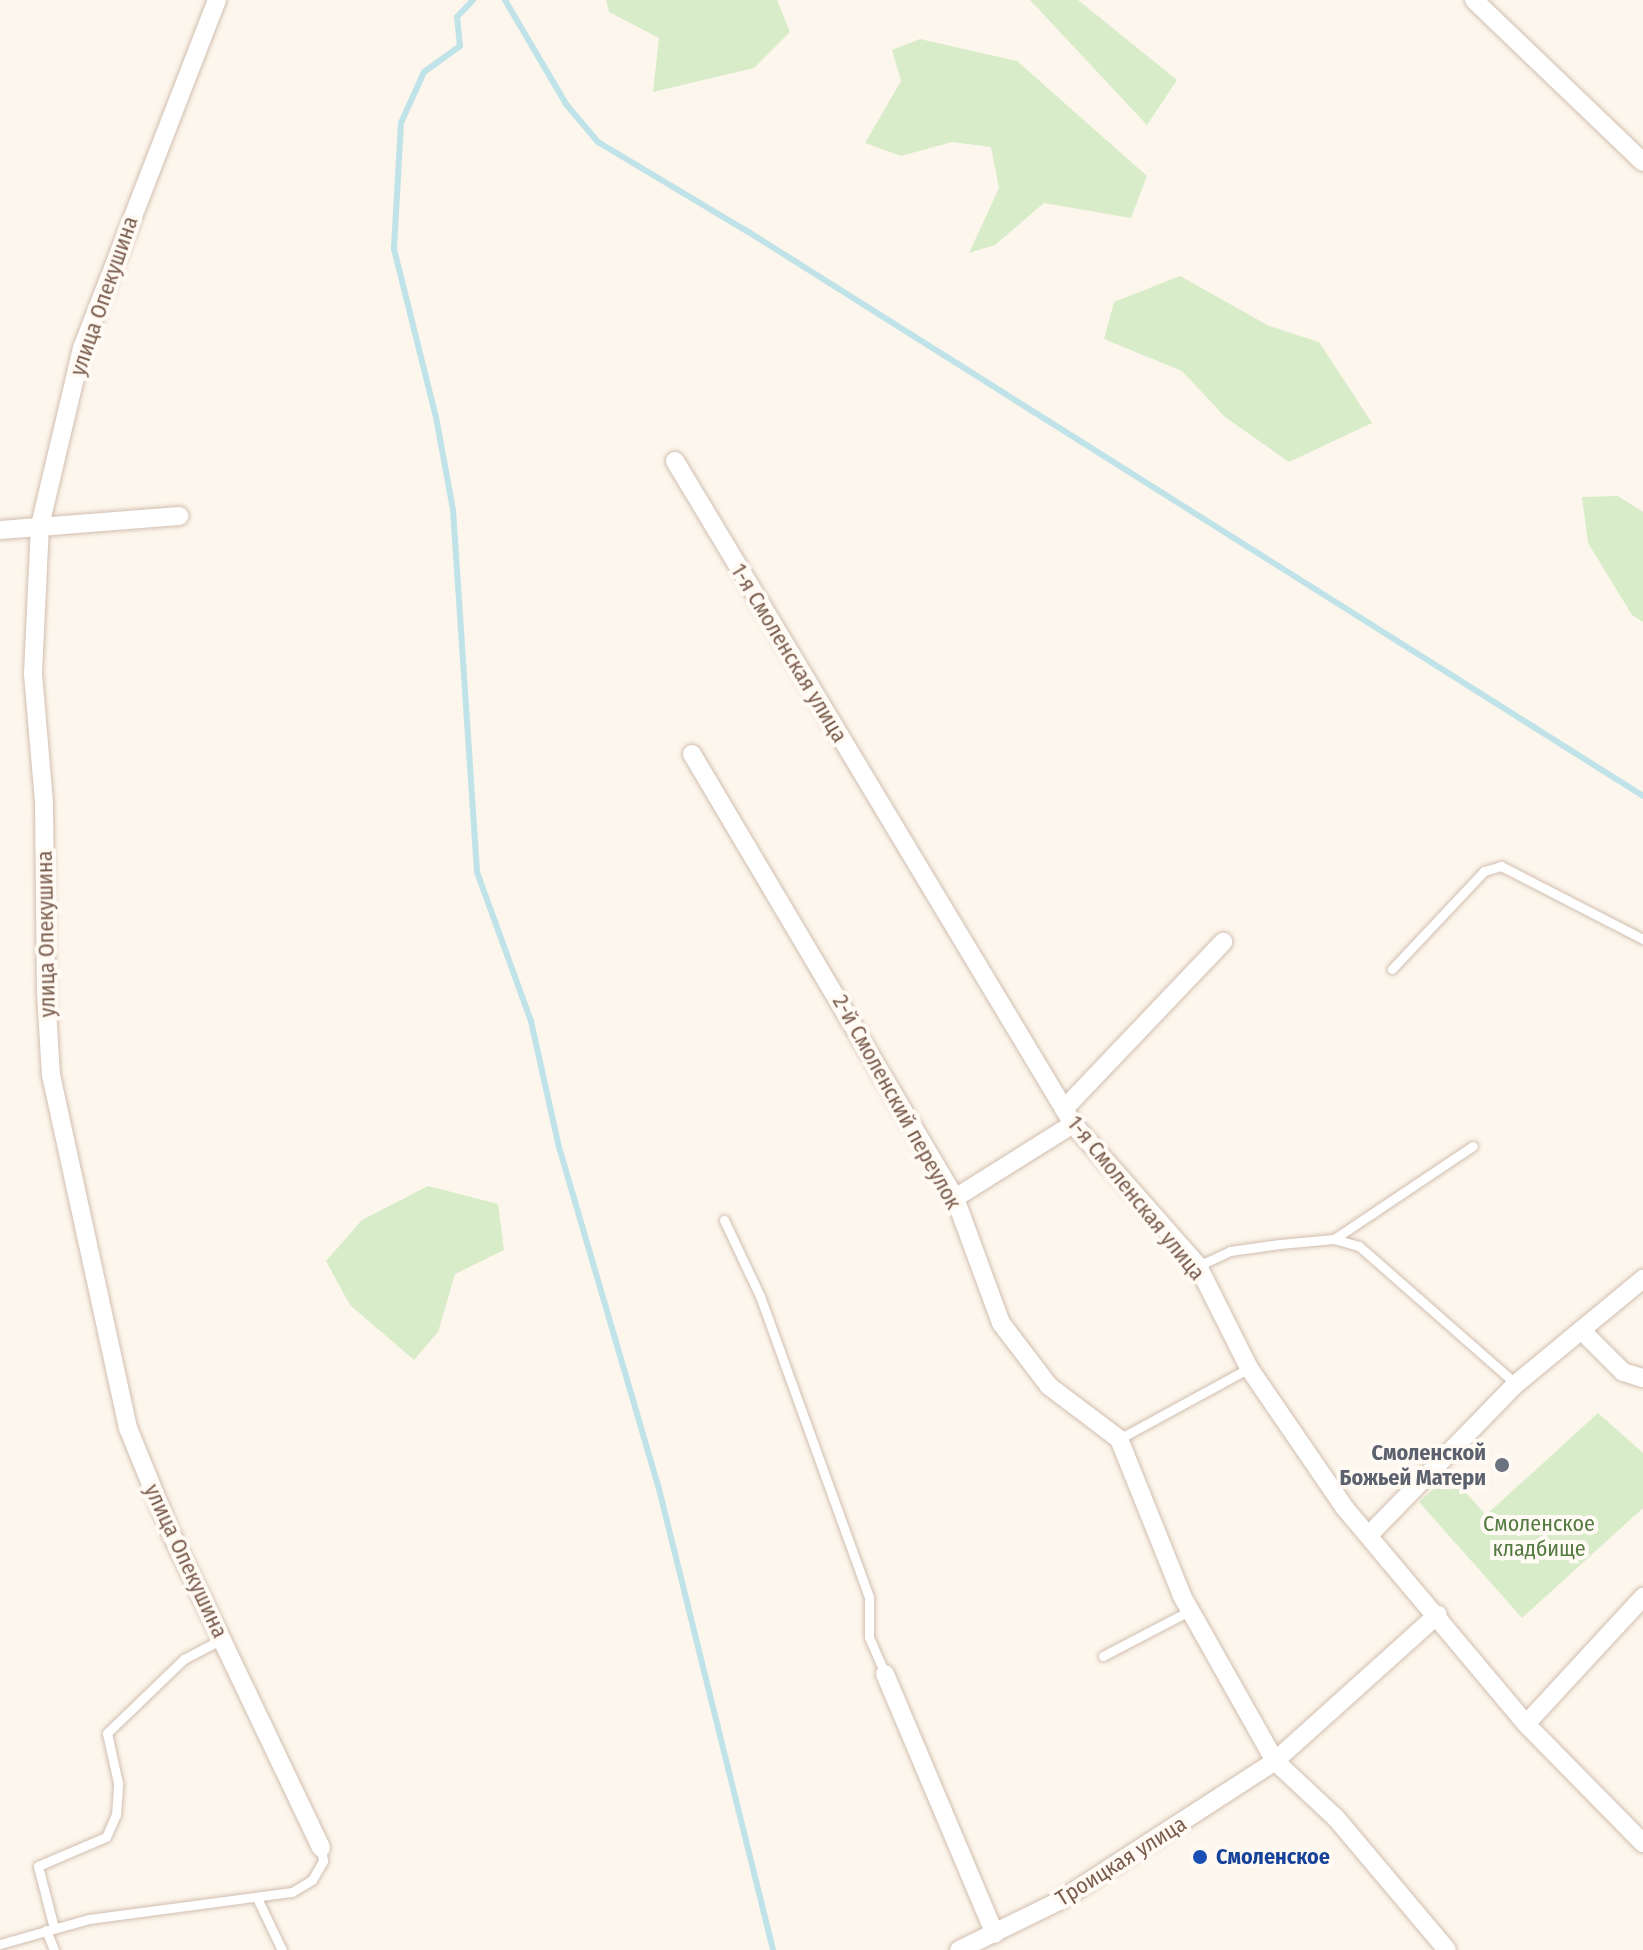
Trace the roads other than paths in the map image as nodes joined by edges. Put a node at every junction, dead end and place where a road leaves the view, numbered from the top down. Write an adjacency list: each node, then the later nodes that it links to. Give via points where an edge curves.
1 (217, 0): 6 (street, улица Опекушина, via 82,348)
2 (1474, 0): 3 (street)
3 (1643, 162)
4 (675, 461): 12 (street, 1-я Смоленская улица)
5 (179, 516): 6 (street)
6 (40, 525): 7 (street); 28 (street, улица Опекушина, via 33,674 44,803 51,1075 128,1428)
7 (0, 530)
8 (692, 754): 14 (street, 2-й Смоленский переулок)
9 (1643, 939): 11 (lane, via 1501,866 1484,871)
10 (1223, 942): 12 (street)
11 (1392, 969)
12 (1068, 1116): 14 (street); 17 (street, 1-я Смоленская улица)
13 (1473, 1146): 16 (lane)
14 (955, 1198): 23 (street, 2-й Смоленский переулок, via 1001,1323 1049,1386)
15 (724, 1220): 30 (lane, via 760,1296 869,1597 869,1637)
16 (1334, 1239): 17 (lane, via 1230,1251); 22 (lane, via 1359,1246)
17 (1198, 1266): 20 (street, 1-я Смоленская улица)
18 (1643, 1279): 19 (street)
19 (1581, 1330): 21 (street, via 1623,1372); 22 (street)
20 (1249, 1368): 23 (lane); 24 (street, 1-я Смоленская улица)
21 (1643, 1378)
22 (1516, 1384): 24 (street)
23 (1119, 1439): 26 (street)
24 (1369, 1535): 27 (street, 1-я Смоленская улица)
25 (1643, 1599): 31 (street)
26 (1189, 1611): 29 (lane); 32 (street)
27 (1438, 1614): 31 (street, 1-я Смоленская улица); 32 (street, Троицкая улица)
28 (222, 1639): 34 (street, улица Опекушина); 36 (lane, via 184,1659 107,1733 118,1783 116,1815 106,1837 38,1866)
29 (1103, 1656)
30 (885, 1674): 37 (street)
31 (1526, 1724): 33 (street, 1-я Смоленская улица)
32 (1275, 1761): 37 (street, Троицкая улица, via 1059,1901); 42 (street, via 1336,1818)
33 (1643, 1843)
34 (321, 1848): 35 (lane, via 323,1861 312,1880 292,1892)
35 (258, 1900): 36 (lane, via 162,1907); 40 (lane)
36 (50, 1929): 38 (lane); 39 (lane)
37 (995, 1934): 41 (street, Троицкая улица)
38 (0, 1944)
39 (54, 1950)
40 (282, 1950)
41 (959, 1950)
42 (1447, 1950)

